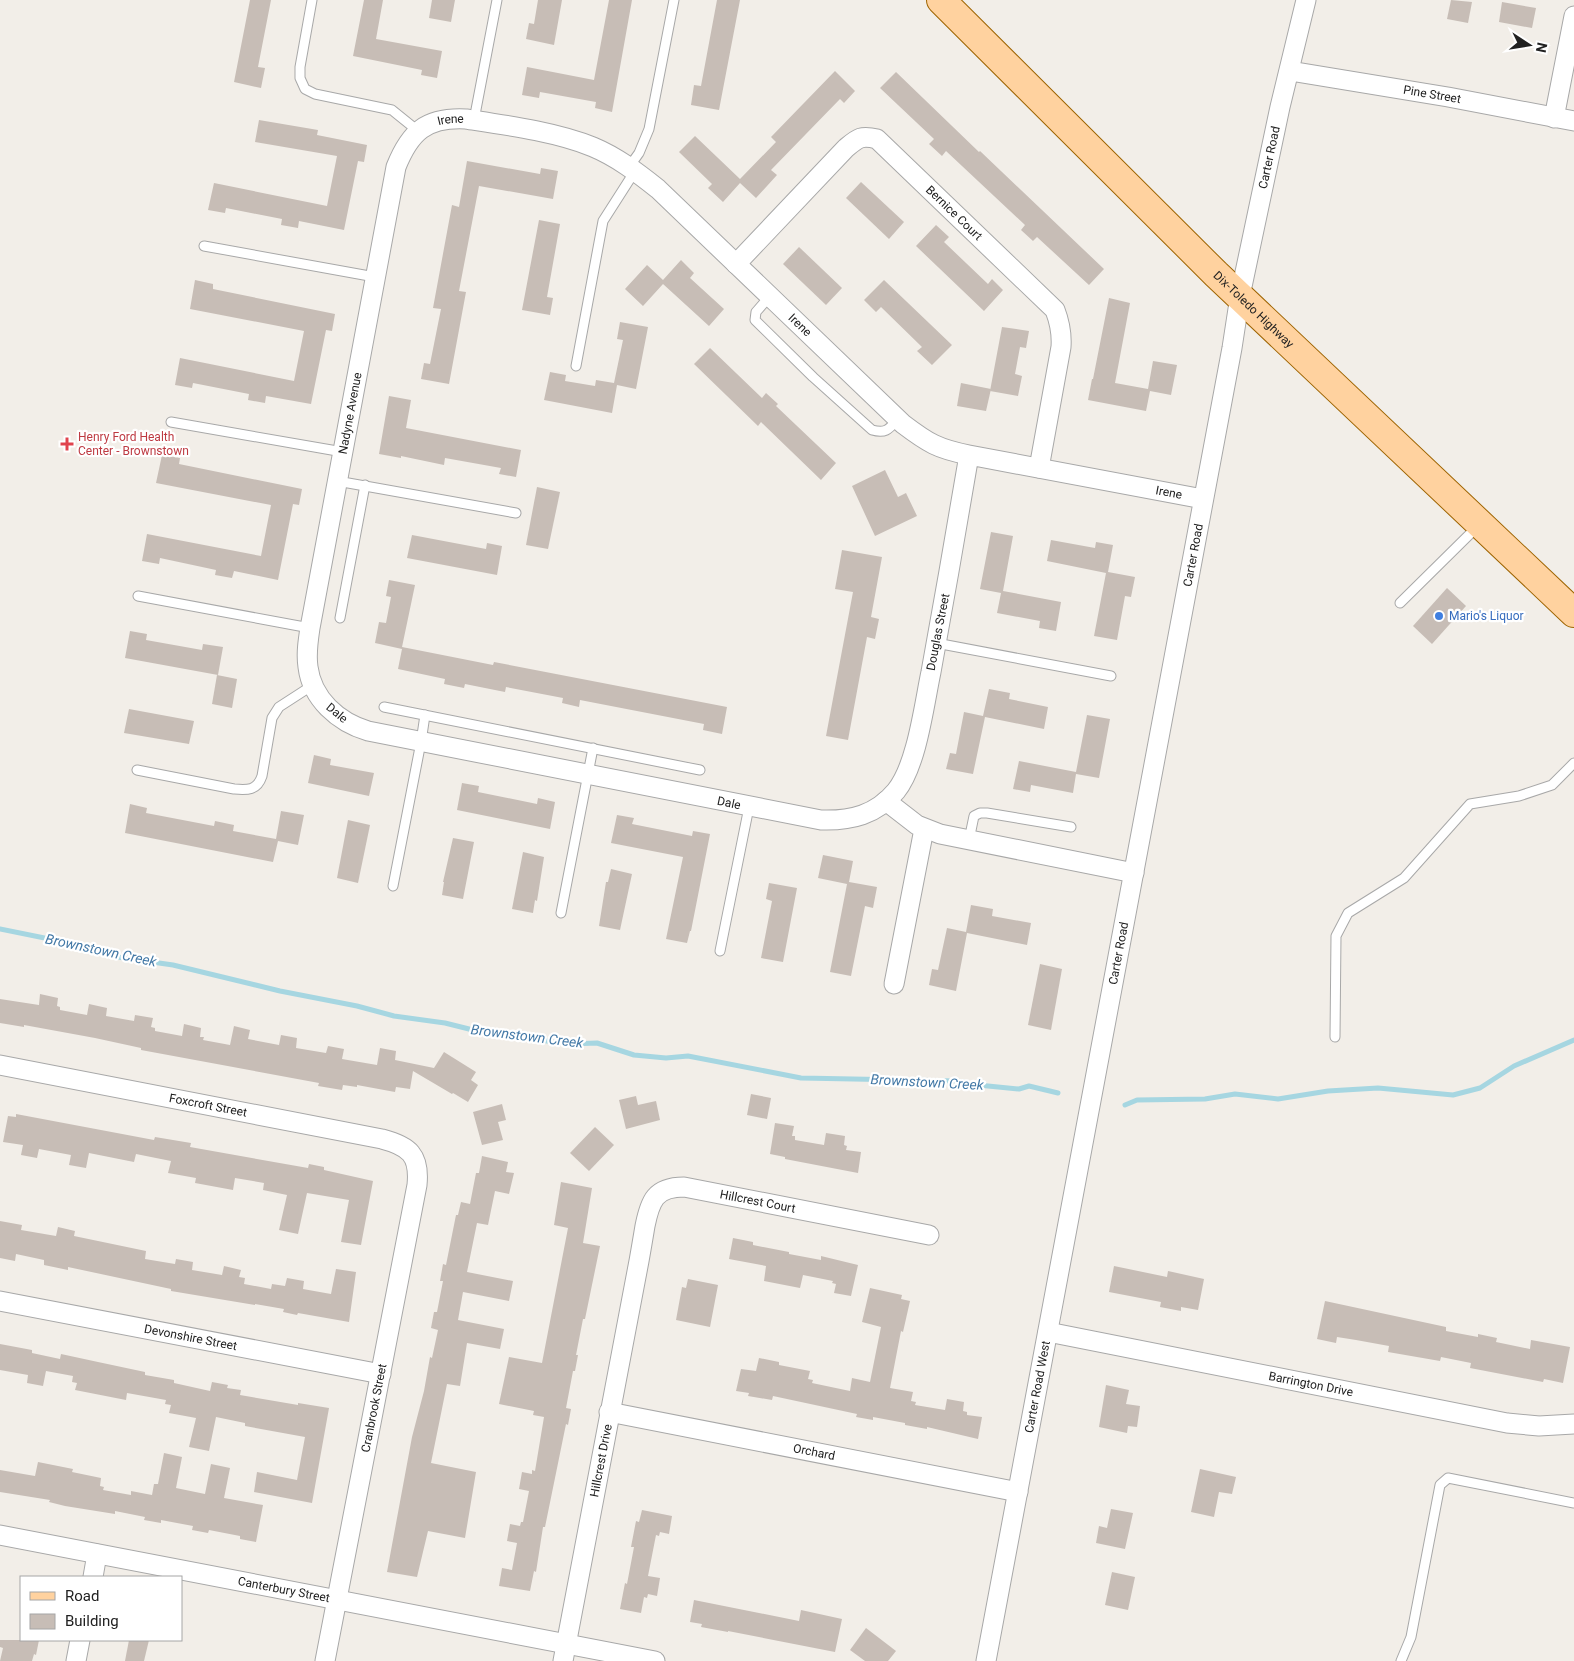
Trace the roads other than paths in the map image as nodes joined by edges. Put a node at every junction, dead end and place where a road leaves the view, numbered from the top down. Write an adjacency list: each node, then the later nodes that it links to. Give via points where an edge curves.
1 (312, 0): 11 (lane, via 300,66 300,78 305,89 392,110)
2 (497, 0): 9 (lane)
3 (674, 0): 12 (lane, via 649,129)
4 (941, 0): 17 (main road, Dix-Toledo Highway)
5 (1306, 0): 7 (street, Carter Road)
6 (1574, 16): 8 (street)
7 (1290, 71): 8 (street, Pine Street); 17 (street, Carter Road)
8 (1554, 118): 10 (street, Pine Street)
9 (474, 120): 11 (street, Irene, via 452,118); 12 (street, Irene, via 575,140)
10 (1574, 121)
11 (418, 131): 15 (street, Nadyne Avenue, via 403,149 396,167)
12 (632, 169): 14 (street, Irene, via 658,189); 18 (lane, via 603,221)
13 (204, 246): 15 (lane)
14 (736, 264): 16 (street, Irene); 23 (street, Bernice Court, via 846,148 865,136 876,139 1055,310 1062,333 1061,347)
15 (375, 277): 21 (street, Nadyne Avenue)
16 (770, 296): 19 (street, Irene); 19 (lane, via 756,312 755,320 813,377 872,430 881,433 888,430)
17 (1240, 296): 26 (street, Carter Road); 28 (main road, Dix-Toledo Highway)
18 (576, 366)
19 (898, 418): 22 (street, Irene, via 925,441)
20 (171, 422): 21 (lane)
21 (343, 452): 24 (street, Nadyne Avenue)
22 (969, 455): 23 (street, Irene); 34 (street, Douglas Street)
23 (1039, 468): 26 (street, Irene)
24 (337, 481): 25 (lane); 33 (street, Nadyne Avenue)
25 (365, 485): 27 (lane); 32 (lane)
26 (1203, 499): 50 (street, Carter Road)
27 (516, 513)
28 (1480, 524): 30 (lane); 31 (main road, Dix-Toledo Highway)
29 (138, 596): 33 (lane)
30 (1400, 603)
31 (1574, 612)
32 (340, 618)
33 (310, 628): 36 (street, Nadyne Avenue, via 308,668)
34 (936, 643): 35 (lane); 45 (street, Douglas Street, via 911,759 903,780)
35 (1111, 676)
36 (317, 692): 39 (street, Dale, via 331,711 356,728); 42 (lane, via 279,707 272,718 262,776 254,788 234,789)
37 (384, 707): 38 (lane)
38 (425, 715): 39 (lane); 40 (lane)
39 (421, 742): 44 (street, Dale); 51 (lane)
40 (593, 748): 43 (lane); 44 (lane)
41 (1574, 763): 55 (lane, via 1552,785 1519,796 1470,804 1404,878 1348,913 1336,936)
42 (137, 770)
43 (700, 770)
44 (589, 774): 46 (street, Dale); 52 (lane)
45 (886, 801): 46 (street, Dale, via 858,817 841,820 821,820); 48 (street)
46 (749, 807): 53 (lane)
47 (1071, 828): 49 (lane, via 980,813 974,816)
48 (924, 829): 49 (street); 54 (street)
49 (969, 840): 50 (street)
50 (1134, 873): 57 (street, Carter Road)
51 (393, 886)
52 (561, 913)
53 (720, 951)
54 (894, 984)
55 (1335, 1037)
56 (0, 1065): 58 (street, Foxcroft Street, via 382,1139 402,1145)
57 (1089, 1112): 62 (street, Carter Road West)
58 (414, 1155): 63 (street, Cranbrook Street, via 417,1185)
59 (929, 1234): 60 (street, Hillcrest Court, via 693,1188 672,1187 653,1199)
60 (638, 1261): 64 (street, Hillcrest Drive)
61 (0, 1300): 63 (street, Devonshire Street)
62 (1048, 1332): 65 (street, Barrington Drive, via 1507,1423 1539,1426); 66 (street, Carter Road West)
63 (381, 1374): 71 (street, Cranbrook Street)
64 (610, 1412): 66 (street, Orchard); 73 (street, Hillcrest Drive)
65 (1574, 1424)
66 (1018, 1492): 77 (street, Carter Road West)
67 (1574, 1503): 78 (lane, via 1448,1478 1440,1485 1411,1637)
68 (0, 1535): 69 (street, Canterbury Street)
69 (97, 1554): 70 (street); 71 (street, Canterbury Street)
70 (92, 1576)
71 (337, 1600): 73 (street, Canterbury Street); 75 (street, Cranbrook Street)
72 (80, 1641): 74 (street)
73 (565, 1652): 76 (street, Canterbury Street)
74 (76, 1661)
75 (324, 1661)
76 (656, 1661)
77 (986, 1661)
78 (1401, 1661)

